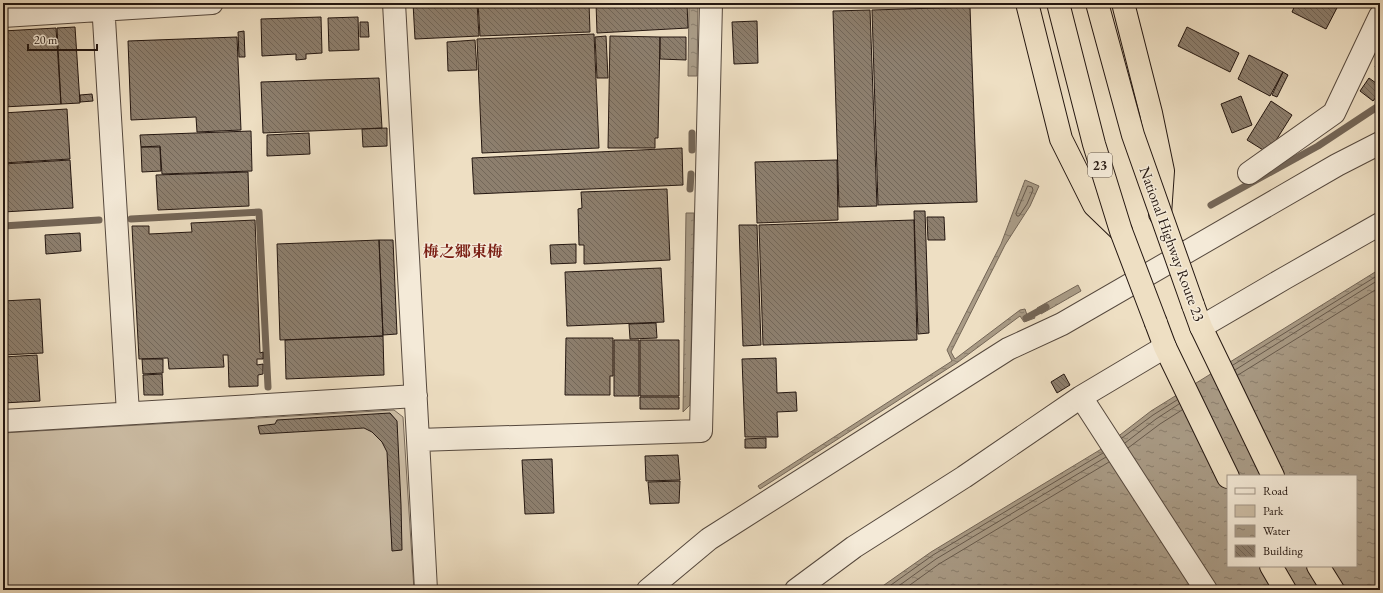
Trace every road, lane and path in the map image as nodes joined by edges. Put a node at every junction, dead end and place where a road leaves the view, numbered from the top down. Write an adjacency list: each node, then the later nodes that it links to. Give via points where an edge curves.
1 (212, 3): 8 (street)
2 (394, 3): 18 (street)
3 (711, 3): 22 (street, via 701,431)
4 (1027, 3): 15 (highway, via 1061,139 1094,205)
5 (1058, 3): 15 (highway, 23, bridge, via 1094,144)
6 (1096, 3): 13 (highway, National Highway Route 23, bridge, via 1132,135)
7 (1123, 3): 13 (highway, via 1163,171)
8 (103, 6): 9 (street); 20 (street)
9 (3, 16)
10 (1380, 16): 12 (street, via 1334,113)
11 (1380, 143): 28 (street, via 1337,165 1062,324 1008,350 709,539)
12 (1250, 173)
13 (1160, 214): 16 (highway, National Highway Route 23, bridge)
14 (1380, 224): 16 (street, via 1284,278)
15 (1122, 231): 17 (highway, 23, bridge)
16 (1206, 336): 24 (highway, National Highway Route 23)
17 (1169, 356): 19 (street); 23 (highway, 23)
18 (416, 396): 20 (street); 22 (street)
19 (1081, 397): 29 (street, via 964,477 854,547); 30 (street)
20 (128, 413): 21 (street)
21 (3, 421)
22 (418, 440): 27 (street)
23 (1227, 475)
24 (1273, 475)
25 (1272, 567): 31 (highway)
26 (1319, 567): 32 (highway)
27 (426, 590)
28 (648, 590)
29 (796, 590)
30 (1206, 590)
31 (1285, 590)
32 (1333, 590)

